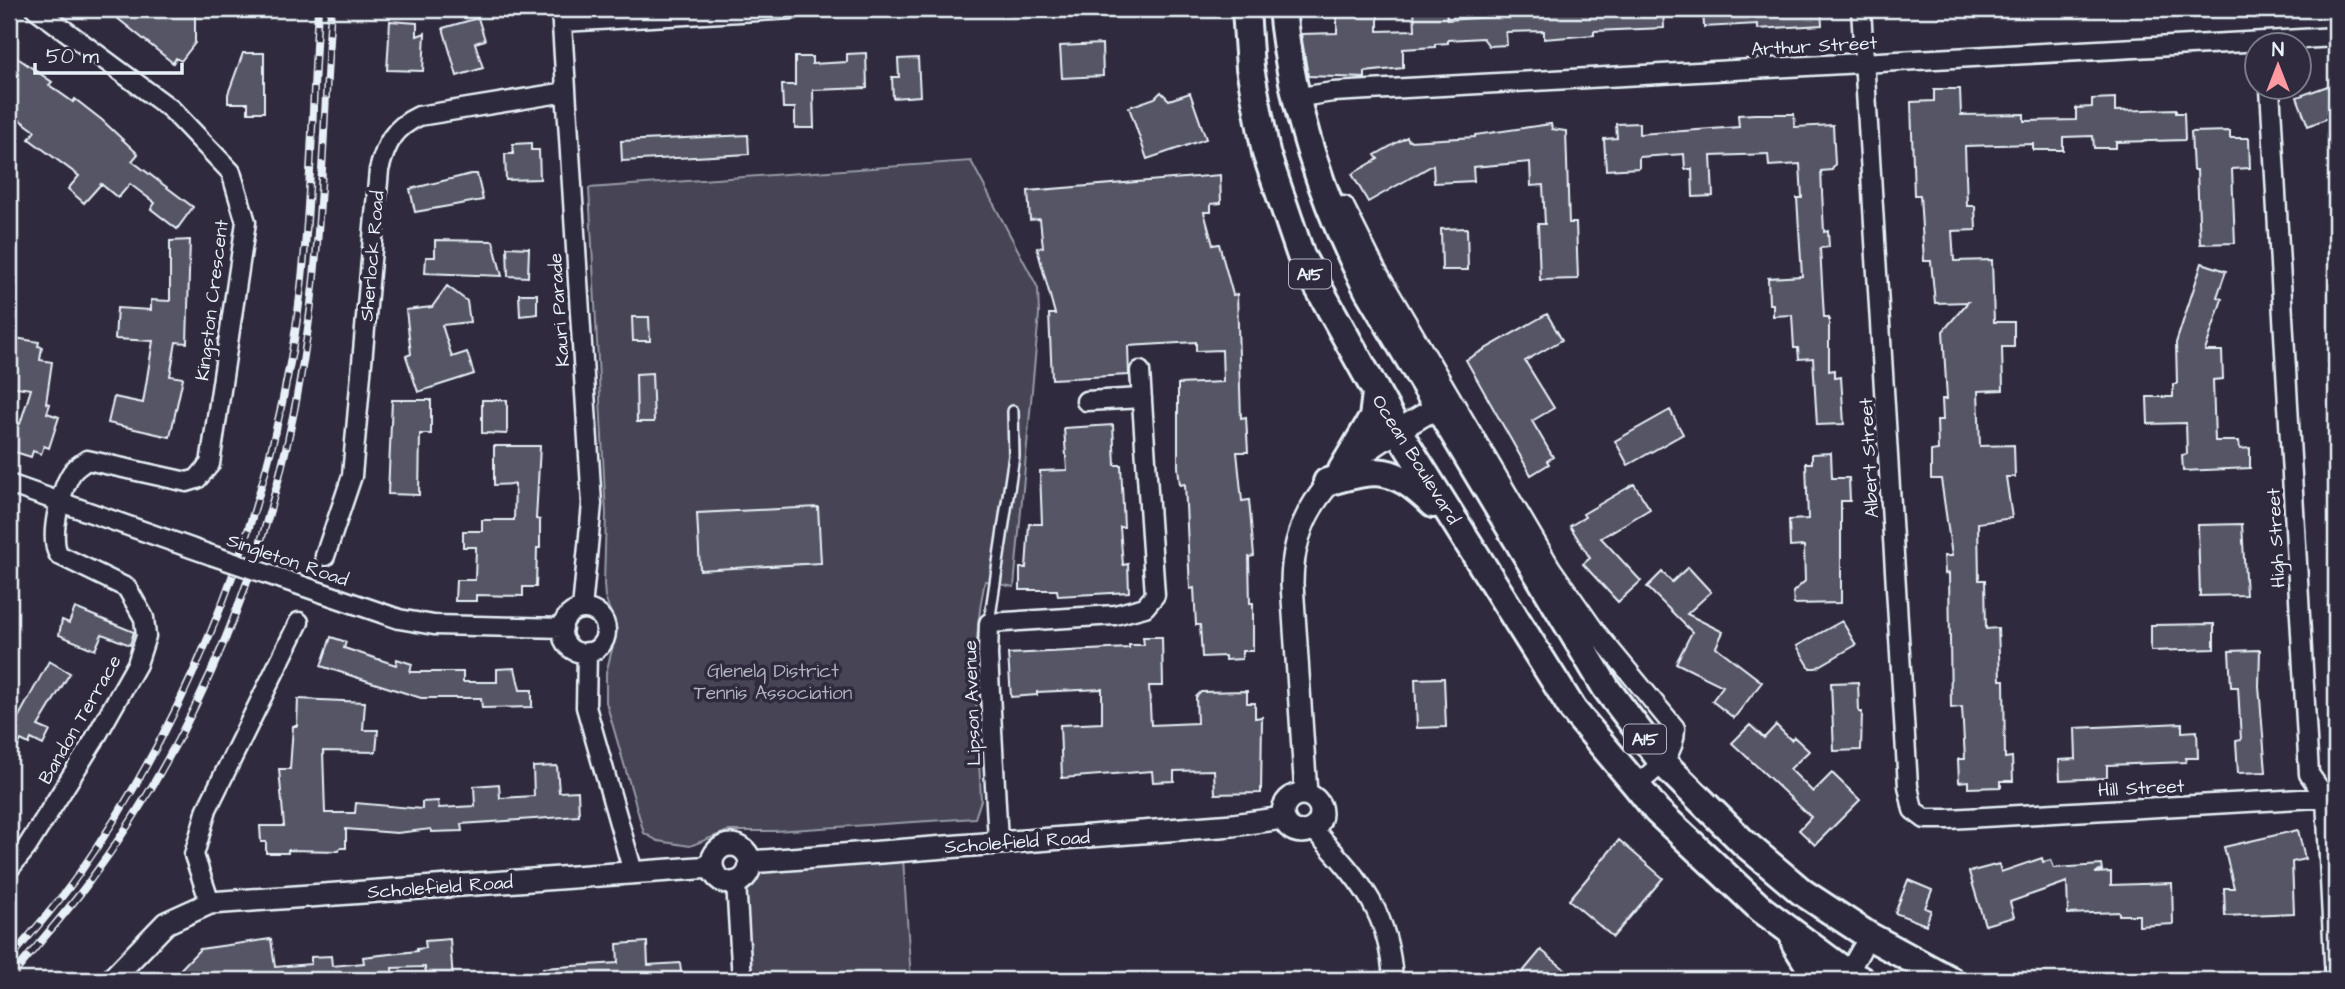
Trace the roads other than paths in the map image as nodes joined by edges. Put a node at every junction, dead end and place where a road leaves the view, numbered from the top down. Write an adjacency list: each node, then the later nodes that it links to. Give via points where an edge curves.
1 (36, 9): 24 (street, Kingston Crescent, via 179,118 231,172 246,222 210,464 197,479 187,482 87,460 73,471)
2 (793, 9): 6 (street)
3 (1246, 9): 16 (main road, Ocean Boulevard / A15, via 1266,153 1301,256)
4 (1282, 9): 12 (main road, A15)
5 (1861, 9): 10 (street, Albert Street)
6 (561, 16): 11 (street, Kauri Parade)
7 (2336, 37): 8 (street, Arthur Street)
8 (2314, 39)
9 (2244, 44): 10 (street, Arthur Street)
10 (1865, 64): 12 (street, Arthur Street, via 1333,92); 37 (street, Albert Street, via 1909,800 1925,819)
11 (566, 92): 26 (street, Sherlock Road, via 419,116 404,123 386,144 379,170 352,476); 27 (street, Kauri Parade, via 592,504)
12 (1294, 98): 19 (main road, A15, via 1344,244)
13 (2271, 102): 35 (street, High Street, via 2309,774)
14 (1344, 206): 32 (street, via 1375,268 1551,568 1595,631 1675,729)
15 (1140, 371): 17 (street, Lipson Avenue)
16 (1376, 393): 21 (main road, Ocean Boulevard / A15); 22 (main road, via 1373,418)
17 (1142, 398): 18 (street); 29 (street, Lipson Avenue, via 1155,595 1145,607 1115,615)
18 (1086, 401)
19 (1437, 407): 21 (street); 32 (main road, A15, via 1606,688)
20 (1013, 411): 29 (lane, via 1014,456)
21 (1398, 431): 22 (street); 25 (main road, Ocean Boulevard / A15)
22 (1335, 476): 25 (main road, via 1366,471 1408,480); 34 (street, via 1297,535 1292,555)
23 (9, 484): 24 (street, Singleton Road)
24 (62, 502): 30 (street, Singleton Road, bridge, via 399,619 434,625); 42 (street, Bandon Terrace, via 54,529 55,550 127,588 144,618 146,636 137,664 93,742)
25 (1460, 529): 33 (main road, Ocean Boulevard / A15, via 1573,710)
26 (325, 556)
27 (582, 609): 30 (street, via 569,615); 31 (street, via 596,612 606,627 603,641)
28 (299, 622): 45 (street, via 207,809 194,855)
29 (989, 623): 39 (street, Lipson Avenue)
30 (563, 628): 31 (street, via 567,644)
31 (587, 652): 43 (street, via 586,707)
32 (1663, 763): 33 (street); 47 (main road, A15, via 1802,892)
33 (1636, 785): 46 (main road, Ocean Boulevard / A15, via 1657,811)
34 (1306, 794): 36 (street, via 1291,797); 38 (street, via 1314,798 1321,812)
35 (2331, 798): 37 (street, Hill Street); 54 (street, High Street)
36 (1283, 818): 38 (street, via 1292,830); 39 (street, Scholefield Road)
37 (1948, 819)
38 (1313, 829): 51 (street, via 1356,877 1381,915)
39 (998, 842): 40 (street, Scholefield Road)
40 (750, 862): 41 (street, via 743,849 730,844 714,854); 44 (street, via 747,875)
41 (712, 867): 43 (street, Scholefield Road); 44 (street, via 723,881)
42 (9, 869)
43 (634, 872): 45 (street, Scholefield Road)
44 (736, 882): 50 (street)
45 (210, 903): 49 (street, via 166,923)
46 (1778, 922): 48 (main road, Ocean Boulevard / A15); 52 (main road)
47 (1869, 936): 48 (street); 53 (main road, A15)
48 (1851, 978)
49 (111, 980)
50 (742, 980)
51 (1393, 980)
52 (1818, 980)
53 (1950, 980)
54 (2335, 980)

